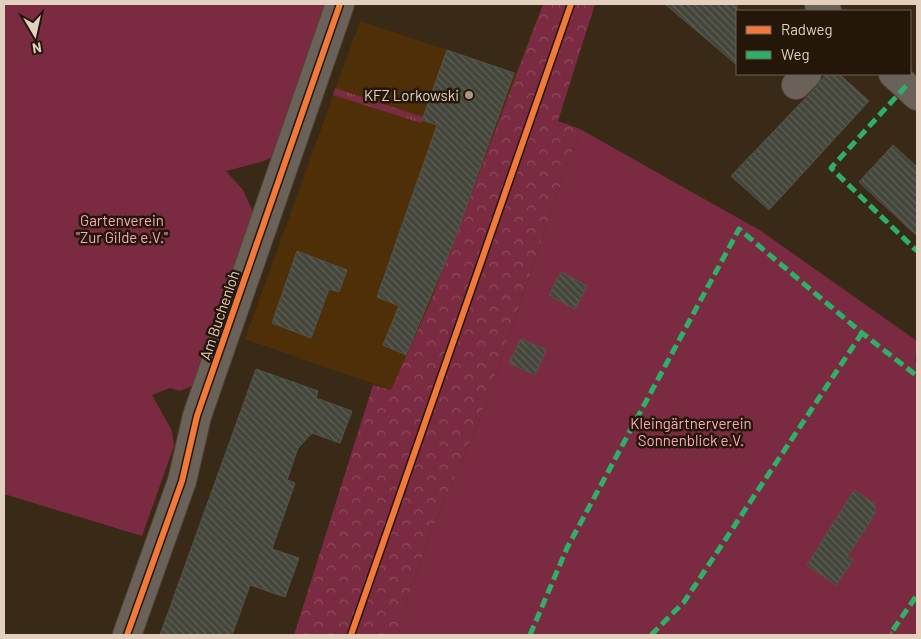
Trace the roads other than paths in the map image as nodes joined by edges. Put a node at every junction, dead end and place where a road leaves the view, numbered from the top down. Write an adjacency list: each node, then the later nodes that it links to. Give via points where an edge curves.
1 (340, 4): 4 (street, Am Buchenloh, via 197,416 182,481)
2 (894, 75): 3 (street)
3 (917, 96)
4 (127, 635)

